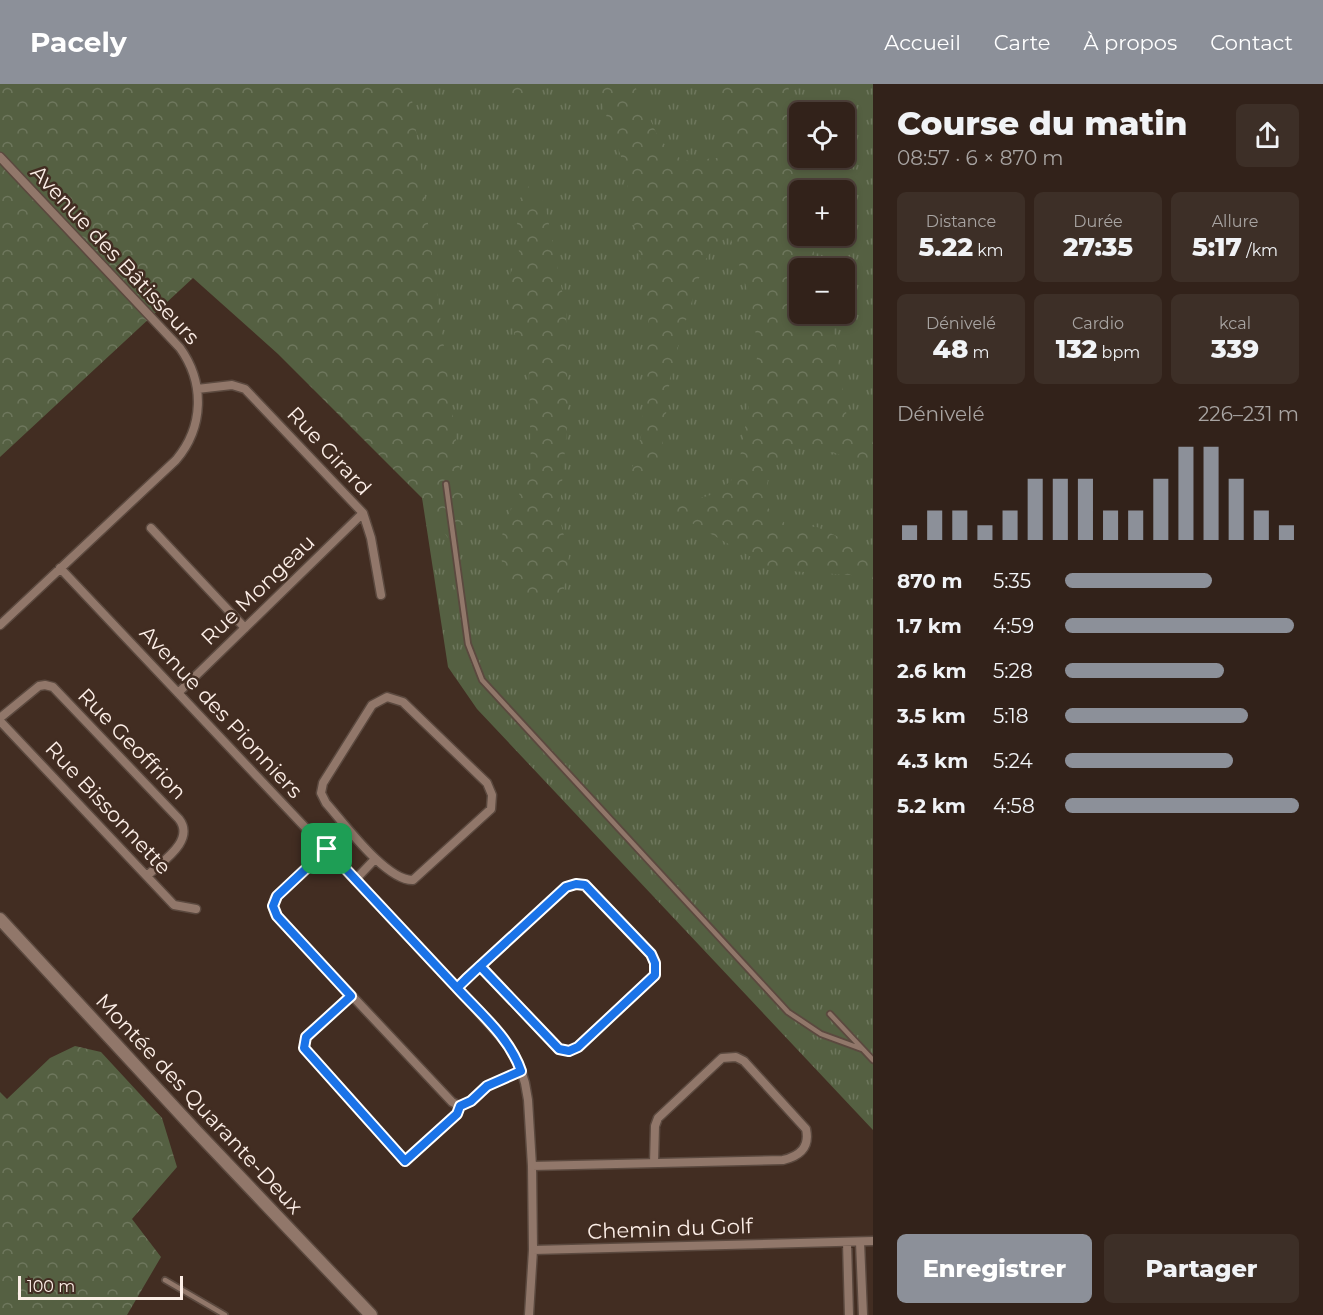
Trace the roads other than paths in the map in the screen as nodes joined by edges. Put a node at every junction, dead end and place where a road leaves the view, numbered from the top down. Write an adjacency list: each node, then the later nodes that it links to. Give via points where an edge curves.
1 (0, 157): 2 (street, Avenue des Bâtisseurs, via 180,348)
2 (198, 389): 4 (street, Rue Girard, via 232,385 245,389); 6 (street, Avenue des Bâtisseurs, via 195,427 181,454)
3 (446, 484): 22 (lane, via 468,644 482,680 788,1012 821,1034)
4 (363, 513): 7 (street, Rue Girard); 9 (street, Rue Mongeau)
5 (151, 528): 9 (street)
6 (60, 568): 8 (street, Avenue des Bâtisseurs); 10 (street, Avenue des Pionniers)
7 (381, 595)
8 (0, 625)
9 (245, 628): 10 (street, Rue Mongeau)
10 (178, 693): 12 (street, Avenue des Pionniers)
11 (0, 720): 14 (street, Rue Bissonnette); 14 (street, Rue Geoffrion, via 39,686 53,687 179,819 185,831 183,840)
12 (327, 849): 15 (street, Avenue des Pionniers); 20 (street, via 277,896 273,909)
13 (375, 858): 13 (street, via 321,793 323,783 372,705 387,697 403,702 487,783 492,795 491,809 413,880 399,879); 15 (street)
14 (147, 876): 16 (street, Rue Bissonnette, via 174,904)
15 (355, 880): 19 (street, Avenue des Pionniers)
16 (196, 909)
17 (0, 920): 34 (main road, Montée des Quarante-Deux)
18 (480, 966): 18 (street, via 566,887 576,884 585,885 651,954 655,975 569,1051 559,1049); 19 (street)
19 (457, 988): 24 (street, Avenue des Pionniers, via 502,1038)
20 (351, 996): 25 (street); 25 (street, via 306,1037 304,1048 405,1161 457,1114)
21 (830, 1014): 22 (lane)
22 (862, 1048): 23 (lane)
23 (873, 1060)
24 (521, 1071): 25 (street, via 487,1086); 27 (street, Avenue des Pionniers, via 528,1100)
25 (460, 1106)
26 (654, 1163): 26 (street, via 783,1160 793,1157 807,1145 808,1139 806,1129 744,1061 730,1056 722,1058 658,1118 654,1129); 27 (street)
27 (532, 1166): 31 (street, Avenue des Pionniers)
28 (873, 1241): 30 (street, Chemin du Golf)
29 (847, 1242): 30 (street, Chemin du Golf); 31 (street, Chemin du Golf); 36 (street)
30 (860, 1242): 37 (street)
31 (533, 1250): 35 (street)
32 (165, 1280): 33 (lane)
33 (225, 1315)
34 (371, 1315)
35 (529, 1315)
36 (849, 1315)
37 (863, 1315)

